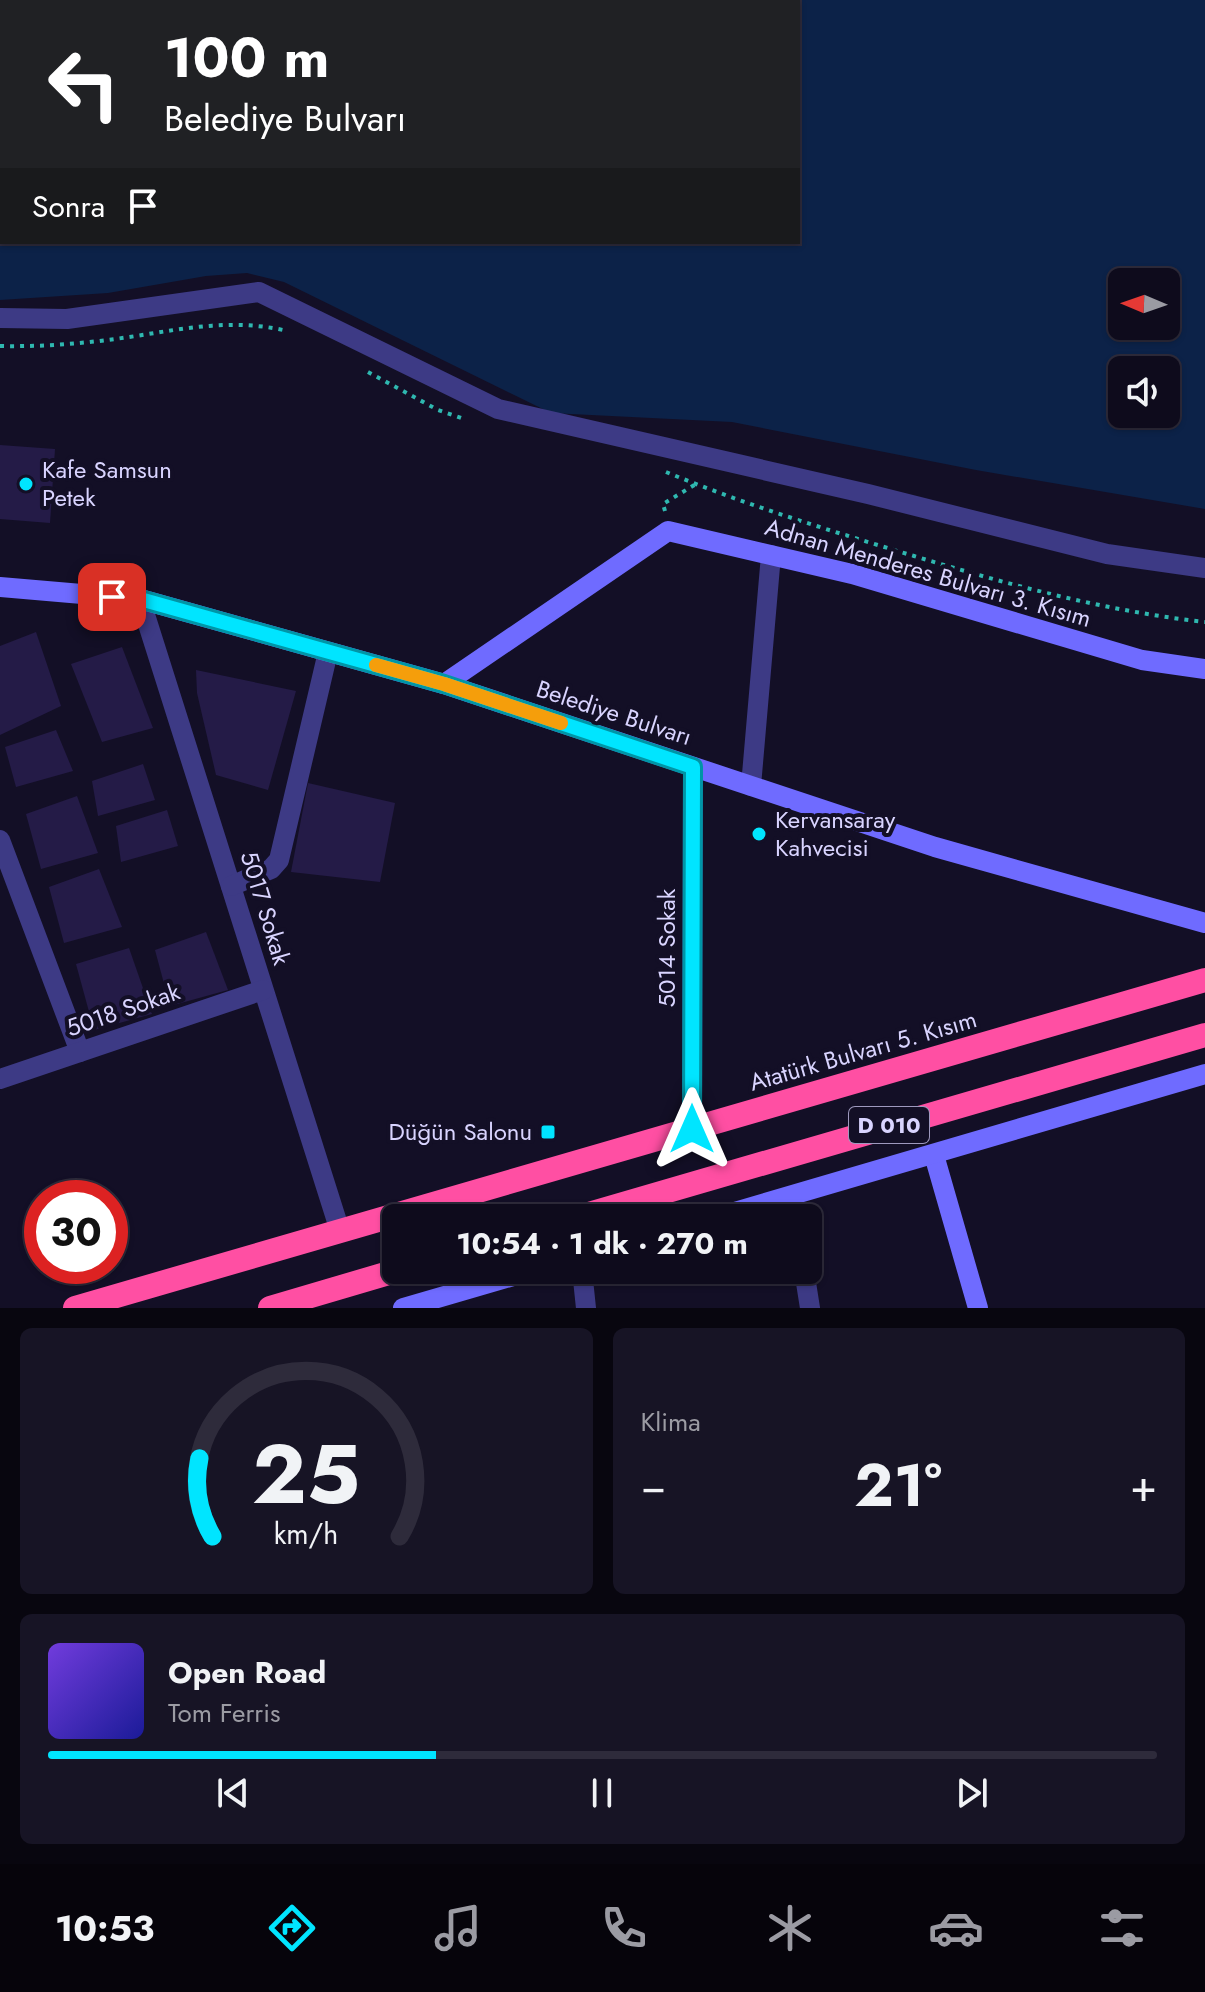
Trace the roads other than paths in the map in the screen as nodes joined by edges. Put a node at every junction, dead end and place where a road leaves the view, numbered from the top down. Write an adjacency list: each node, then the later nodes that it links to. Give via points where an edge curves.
1 (0, 318): 3 (street, via 67,319 259,292 498,409 1107,554)
2 (771, 555): 7 (street, Adnan Menderes Bulvarı 3. Kısım, via 1142,660); 8 (street, Adnan Menderes Bulvarı 3. Kısım, via 668,531); 10 (street)
3 (1205, 568)
4 (0, 587): 5 (street, Belediye Bulvarı)
5 (140, 599): 6 (street, Belediye Bulvarı); 12 (street, 5017 Sokak)
6 (328, 652): 8 (street, Belediye Bulvarı); 12 (street, via 279,860 271,869)
7 (1205, 669)
8 (444, 684): 9 (street, Belediye Bulvarı)
9 (693, 767): 10 (street, Belediye Bulvarı); 20 (street, 5014 Sokak)
10 (751, 786): 13 (street, Belediye Bulvarı, via 935,847)
11 (0, 840): 17 (street)
12 (231, 886): 15 (street, 5017 Sokak)
13 (1205, 923)
14 (1205, 980): 20 (highway, Atatürk Bulvarı 5. Kısım / D 010)
15 (263, 990): 17 (street, 5018 Sokak); 26 (street, 5017 Sokak)
16 (1205, 1035): 23 (highway, D 010)
17 (80, 1052): 19 (street, 5018 Sokak)
18 (1205, 1074): 21 (street)
19 (0, 1079)
20 (692, 1129): 26 (highway, Atatürk Bulvarı 5. Kısım / D 010)
21 (934, 1155): 22 (street); 36 (street)
22 (791, 1196): 24 (street); 25 (street)
23 (623, 1204)
24 (763, 1204)
25 (792, 1204)
26 (340, 1231): 31 (highway, Atatürk Bulvarı 5. Kısım / D 010)
27 (382, 1275): 32 (highway)
28 (486, 1284): 33 (street)
29 (583, 1284): 34 (street)
30 (806, 1284): 35 (street)
31 (75, 1308)
32 (270, 1308)
33 (403, 1308)
34 (586, 1308)
35 (810, 1308)
36 (978, 1308)

